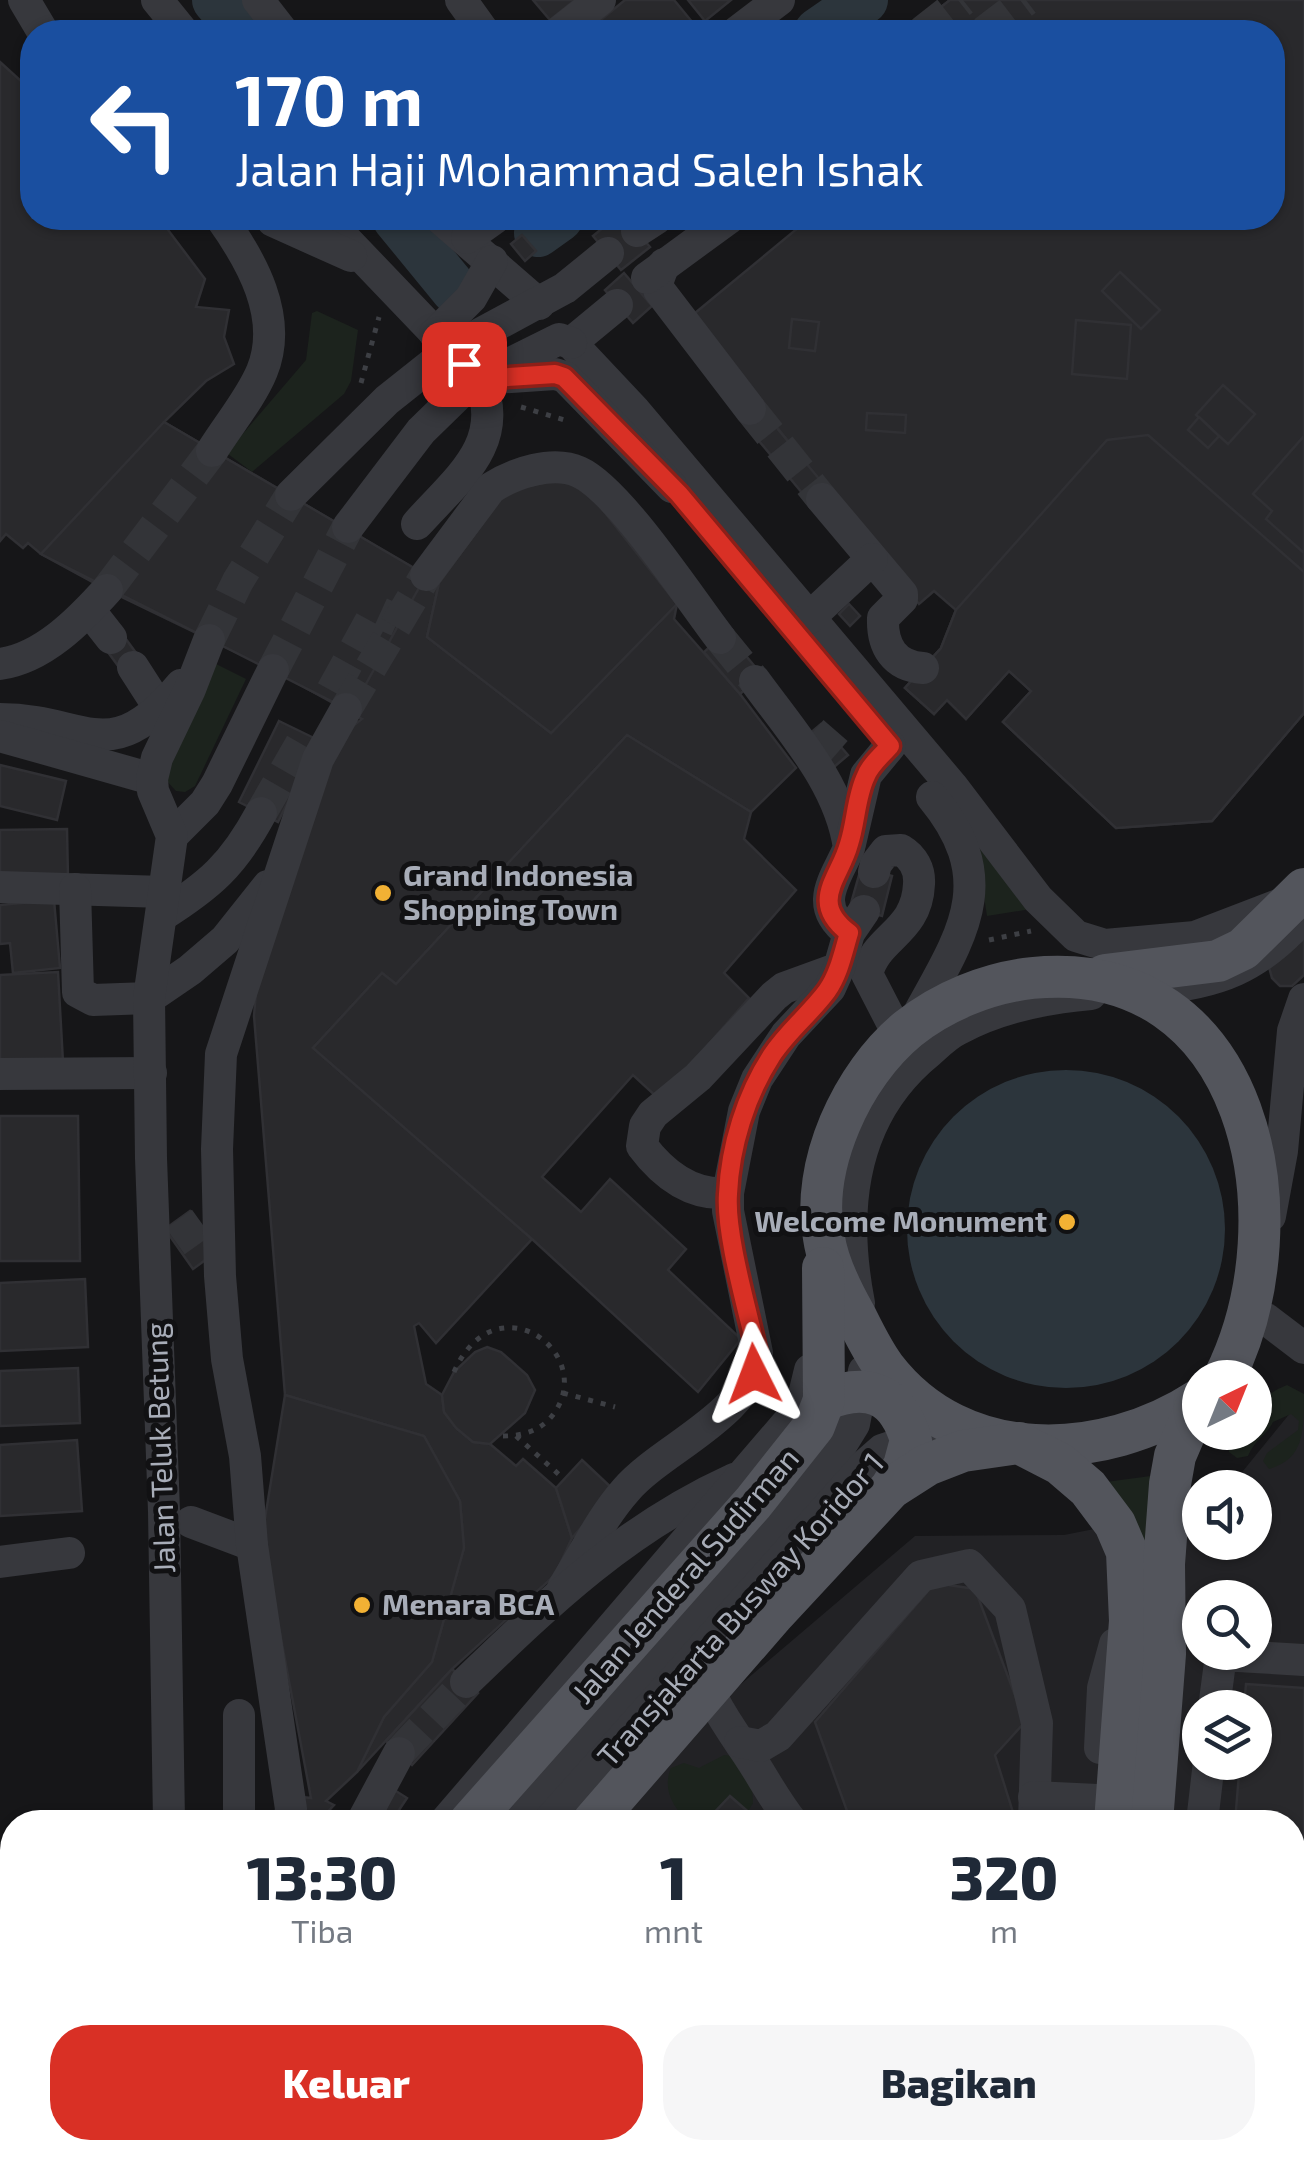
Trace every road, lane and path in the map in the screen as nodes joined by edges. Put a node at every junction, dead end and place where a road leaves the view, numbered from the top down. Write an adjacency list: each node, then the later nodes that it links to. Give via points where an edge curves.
1 (258, 0): 4 (street)
2 (600, 0): 5 (street)
3 (780, 0): 6 (street)
4 (274, 20)
5 (574, 20)
6 (753, 20)
7 (229, 230): 25 (street, via 252,264 268,330 263,370)
8 (296, 230): 16 (street)
9 (334, 230): 16 (street)
10 (456, 230): 13 (street)
11 (478, 230): 13 (street)
12 (712, 230): 17 (street)
13 (467, 238): 15 (street)
14 (603, 257): 18 (street, via 565,288)
15 (492, 260): 18 (street); 20 (street)
16 (369, 264): 20 (street)
17 (664, 264): 21 (street); 24 (street, via 658,290)
18 (530, 295): 20 (street)
19 (379, 311): 23 (path, via 367,371)
20 (442, 342): 22 (street); 26 (street)
21 (571, 343): 22 (street, via 560,340); 32 (street)
22 (479, 379): 28 (street, via 487,397 482,449); 29 (street, via 421,432); 44 (street, via 564,377)
23 (356, 390)
24 (750, 409)
25 (212, 451)
26 (291, 496)
27 (822, 498): 30 (street)
28 (417, 524)
29 (348, 528)
30 (872, 559): 32 (street); 33 (street, via 903,597)
31 (426, 575): 35 (street, via 500,482 562,467 584,474)
32 (809, 618): 36 (street)
33 (883, 618): 36 (street); 39 (street, via 891,654)
34 (110, 638): 37 (street, via 98,600 40,649)
35 (720, 638)
36 (842, 658): 44 (street)
37 (0, 664)
38 (133, 667): 42 (street)
39 (923, 668)
40 (273, 670): 49 (street, via 217,784)
41 (755, 681): 50 (street, via 798,726 846,828)
42 (160, 709): 43 (street, via 130,730 107,734); 47 (street, via 204,652)
43 (0, 719)
44 (905, 726): 50 (street, via 855,767); 55 (street, via 1038,900 1089,942 1195,936); 64 (street, via 957,830 971,886 962,933)
45 (306, 735): 51 (street, via 337,704)
46 (0, 736): 47 (street)
47 (152, 778): 49 (street)
48 (261, 813): 56 (street, via 217,876)
49 (172, 836): 56 (street, Jalan Teluk Betung)
50 (848, 848): 59 (street, via 829,893 837,924 856,922)
51 (283, 866): 62 (street, via 217,947); 92 (street, via 221,1054 214,1267 245,1456)
52 (874, 872): 64 (street, via 886,851 901,850 920,877 914,911 867,974)
53 (0, 888): 54 (street)
54 (76, 889): 56 (street); 62 (street, via 78,992 94,1000)
55 (1301, 901): 60 (main road, via 1218,961); 61 (street, Transjakarta Busway Koridor 1, via 1280,943 1240,968 1196,985)
56 (162, 904): 62 (street, Jalan Teluk Betung)
57 (1036, 928): 58 (path)
58 (981, 941)
59 (839, 968): 69 (street, via 756,1079); 69 (street, via 774,996 645,1126 642,1146 650,1157 694,1191)
60 (1074, 978): 61 (main road); 64 (main road, via 990,986)
61 (1133, 990): 67 (main road, via 1190,1020 1238,1064); 74 (street, Transjakarta Busway Koridor 1, via 1046,1000 956,1030 889,1094 862,1146 850,1206 852,1264)
62 (149, 998): 65 (street, Jalan Teluk Betung)
63 (1304, 998): 67 (street, Transjakarta Busway Koridor 1, via 1293,1032)
64 (906, 1031): 71 (main road, Jalan Jenderal Sudirman, via 840,1120 824,1178)
65 (150, 1073): 66 (street); 68 (street, Jalan Teluk Betung)
66 (0, 1074)
67 (1293, 1158): 73 (main road, via 1289,1246); 82 (street, Transjakarta Busway Koridor 1, via 1255,1290 1233,1336 1200,1375 1159,1406 1112,1426 1075,1434)
68 (153, 1184): 70 (street); 91 (street, Jalan Teluk Betung)
69 (728, 1193): 95 (street, via 757,1353 754,1374 740,1395 630,1485)
70 (179, 1219)
71 (823, 1238): 72 (main road, Jalan Jenderal Sudirman); 74 (main road)
72 (823, 1290): 79 (main road, Jalan Jenderal Sudirman); 88 (street, via 801,1407)
73 (1266, 1319): 75 (street); 76 (main road)
74 (866, 1336): 79 (street, Transjakarta Busway Koridor 1); 82 (main road, via 910,1394)
75 (1304, 1348)
76 (1239, 1360)
77 (454, 1372): 78 (path, via 486,1332 520,1328 550,1345 564,1376)
78 (563, 1393): 80 (path); 84 (path, via 547,1422)
79 (843, 1395): 85 (main road, via 876,1394 897,1409); 109 (main road, Jalan Jenderal Sudirman); 110 (street, Transjakarta Busway Koridor 1, via 854,1424 838,1450)
80 (615, 1407)
81 (1182, 1410): 87 (main road, via 1125,1436 1080,1445)
82 (971, 1431): 85 (street, Transjakarta Busway Koridor 1); 87 (main road)
83 (503, 1436): 84 (path)
84 (516, 1436): 89 (path)
85 (911, 1440): 90 (main road); 111 (street, Transjakarta Busway Koridor 1, via 866,1464)
86 (1182, 1442): 116 (main road, via 1170,1484)
87 (1020, 1443): 90 (main road, via 963,1451); 115 (main road, via 1088,1488 1127,1552 1130,1582)
88 (742, 1476): 95 (street, via 635,1534); 108 (street)
89 (564, 1479)
90 (891, 1488): 98 (main road)
91 (189, 1521): 92 (street); 104 (street, Jalan Teluk Betung)
92 (252, 1545): 106 (street)
93 (69, 1552): 94 (street)
94 (0, 1562)
95 (563, 1588): 97 (street)
96 (1304, 1660): 99 (street, via 1221,1655)
97 (466, 1682)
98 (708, 1688): 101 (street, via 722,1722); 112 (main road)
99 (1216, 1690)
100 (239, 1716): 105 (street)
101 (740, 1742): 113 (street); 114 (street, via 761,1746 778,1736 921,1576 969,1565 1010,1609 1037,1722)
102 (1206, 1780): 117 (street)
103 (392, 1788): 107 (street, via 399,1753)
104 (170, 1810)
105 (239, 1810)
106 (290, 1810)
107 (368, 1810)
108 (455, 1810)
109 (481, 1810)
110 (522, 1810)
111 (559, 1810)
112 (603, 1810)
113 (782, 1810)
114 (1034, 1810)
115 (1104, 1810)
116 (1153, 1810)
117 (1203, 1810)

